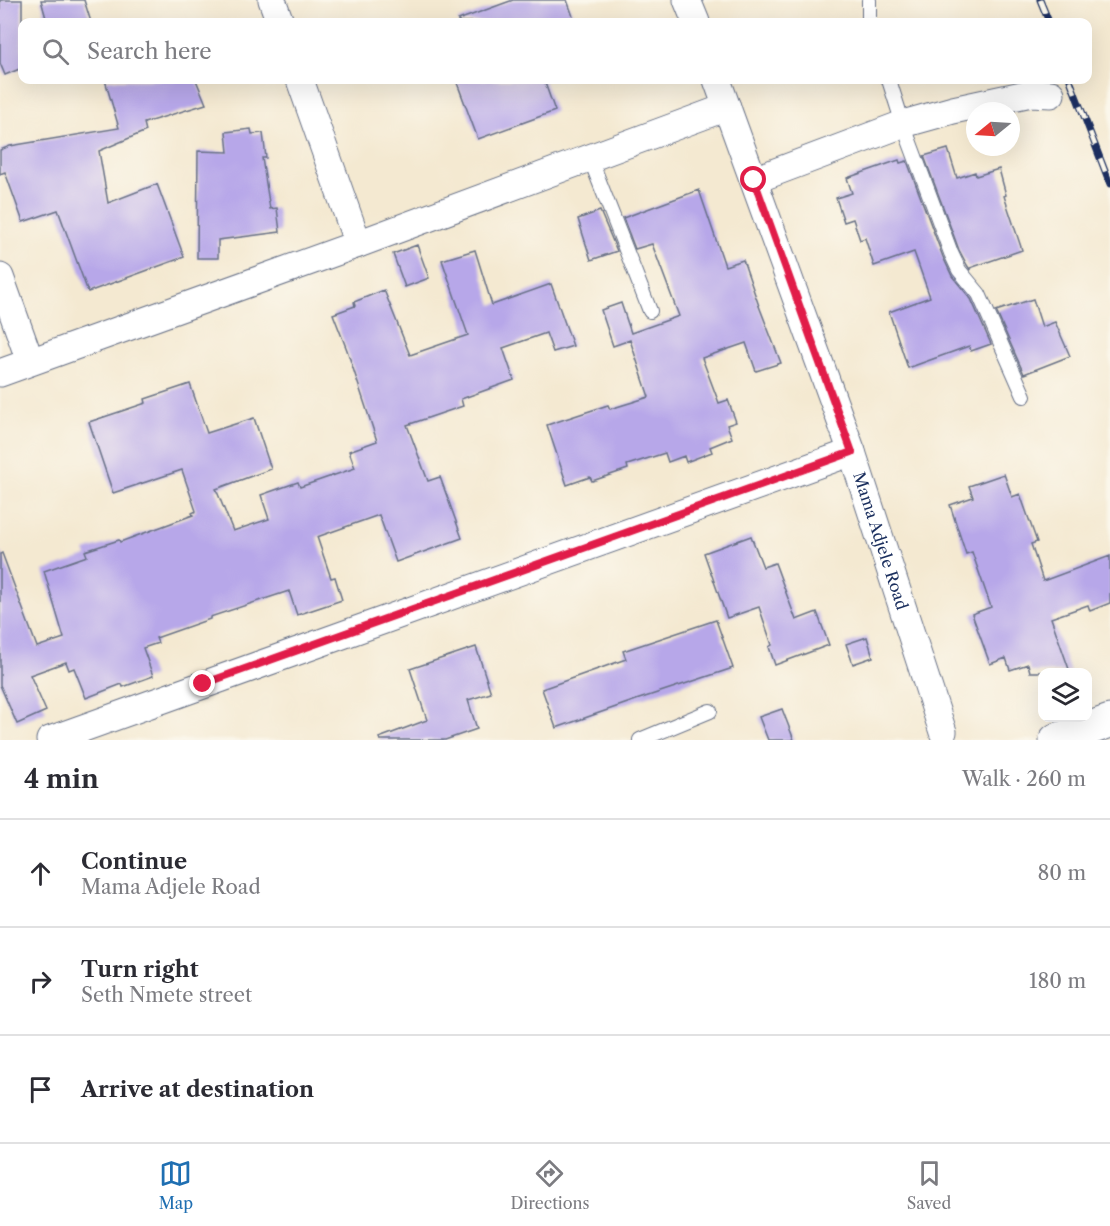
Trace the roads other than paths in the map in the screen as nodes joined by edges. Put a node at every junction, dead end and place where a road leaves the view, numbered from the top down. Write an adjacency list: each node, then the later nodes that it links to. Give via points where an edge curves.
1 (272, 0): 4 (street)
2 (687, 0): 5 (street)
3 (869, 0): 6 (lane)
4 (279, 18)
5 (694, 18)
6 (869, 18)
7 (301, 84): 15 (street)
8 (718, 84): 11 (street, Mama Adjele Road)
9 (890, 84): 12 (lane)
10 (1051, 94): 12 (street, via 1031,93)
11 (727, 107): 13 (street); 14 (street, Mama Adjele Road)
12 (903, 124): 14 (street); 20 (lane, via 951,253 959,270 980,294)
13 (590, 158): 15 (street); 17 (lane)
14 (754, 180): 21 (street, Mama Adjele Road)
15 (358, 244): 18 (street)
16 (0, 277): 18 (street)
17 (650, 311)
18 (30, 361): 19 (street)
19 (0, 373)
20 (1024, 396)
21 (852, 452): 24 (street, Mama Adjele Road); 25 (street)
22 (710, 711): 26 (lane)
23 (1110, 721): 27 (main road)
24 (943, 732)
25 (50, 740)
26 (640, 740)
27 (1056, 740)

